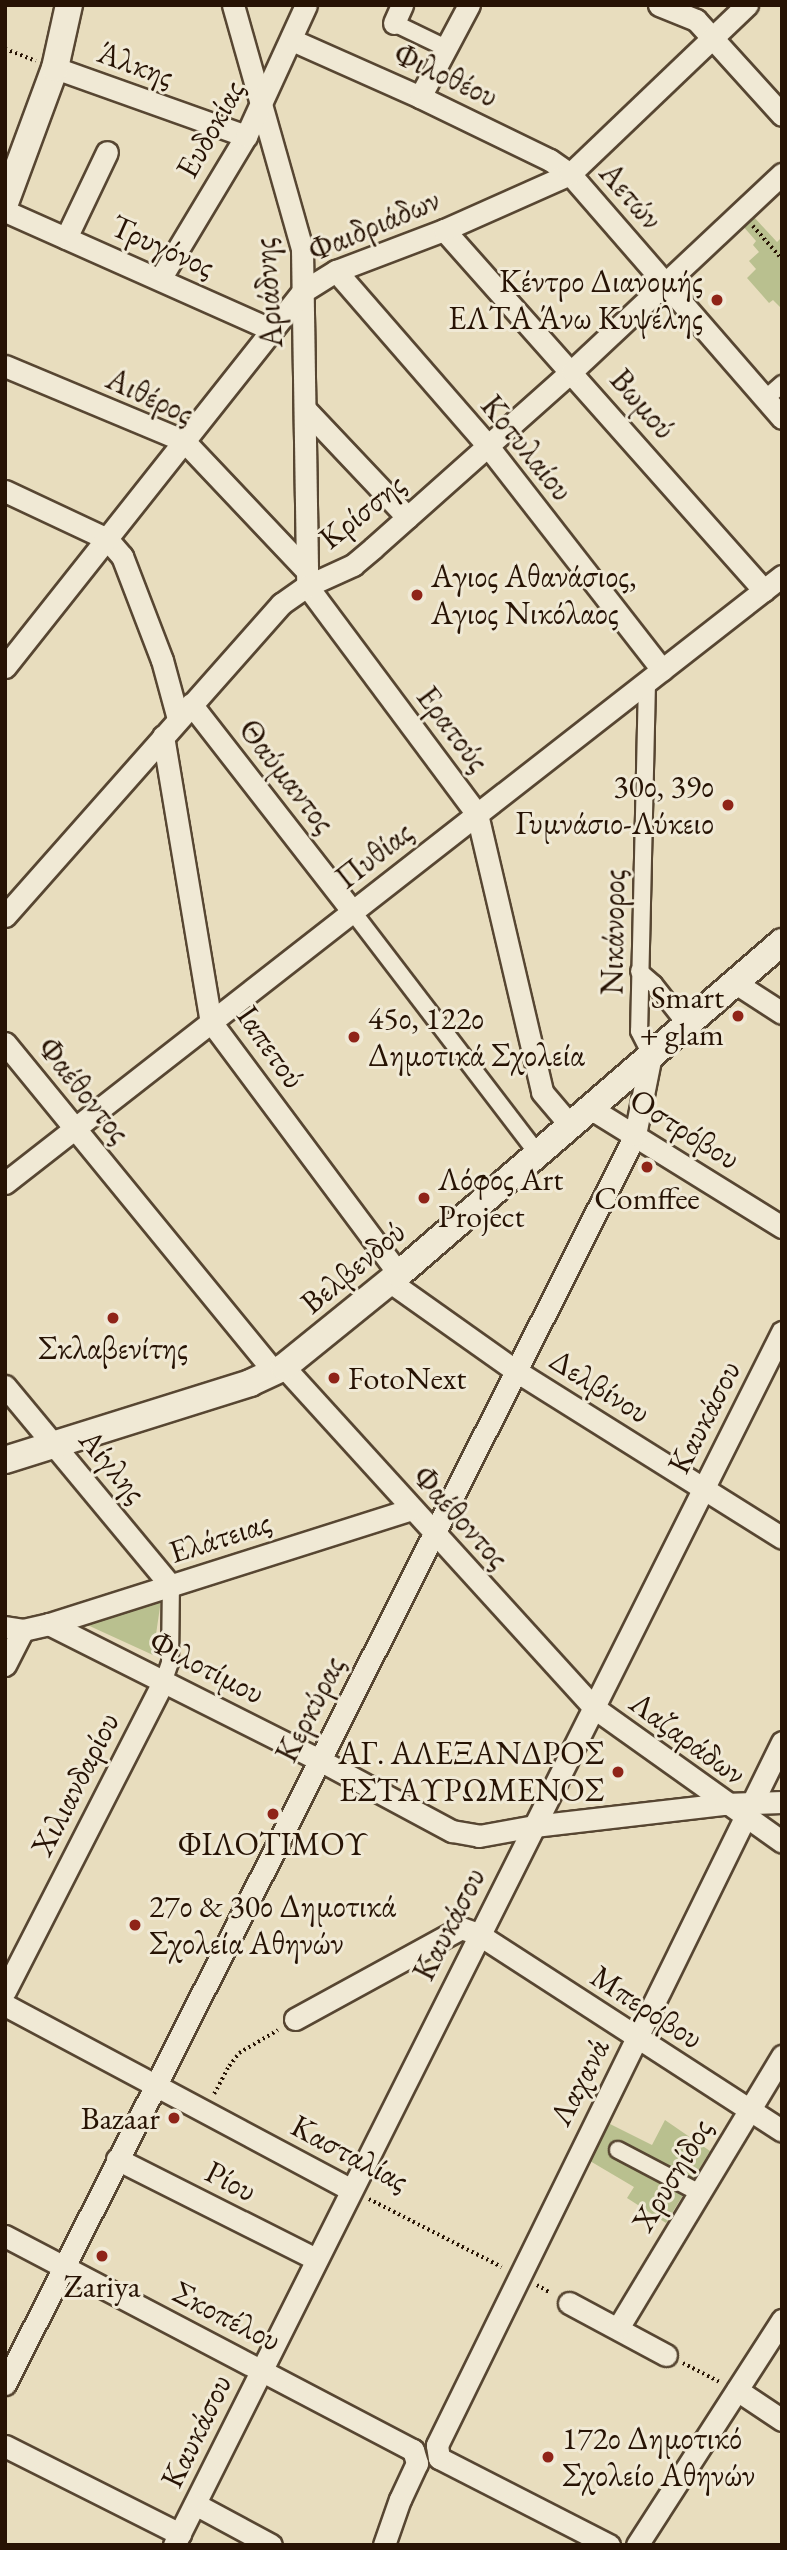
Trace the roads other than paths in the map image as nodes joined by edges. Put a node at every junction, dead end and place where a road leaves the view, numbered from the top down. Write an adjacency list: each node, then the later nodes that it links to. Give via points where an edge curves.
1 (69, 5): 12 (street)
2 (233, 5): 14 (street, Αριάδνης)
3 (306, 5): 10 (street, Ευδοκίας)
4 (469, 5): 11 (street)
5 (747, 5): 9 (street, Φαιδριάδων)
6 (662, 6): 7 (street)
7 (694, 13): 9 (street)
8 (398, 14): 11 (street)
9 (713, 37): 15 (street); 18 (street, Φαιδριάδων)
10 (292, 40): 13 (street, Φιλοθέου); 14 (street, Ευδοκίας)
11 (446, 48): 13 (street)
12 (55, 68): 16 (street, Άλκης); 20 (street)
13 (420, 97): 18 (street, Φιλοθέου)
14 (261, 104): 16 (street, Ευδοκίας); 27 (street, Αριάδνης, via 302,249)
15 (782, 115)
16 (246, 136): 25 (street, Ευδοκίας)
17 (107, 152): 23 (street, Τρυγόνος)
18 (570, 174): 22 (street, Φαιδριάδων); 26 (street, Αετών)
19 (782, 174): 26 (street, Κρίσσης)
20 (5, 203)
21 (5, 211): 23 (street, Τρυγόνος)
22 (444, 230): 24 (street, Φαιδριάδων); 30 (street, Βωμού)
23 (66, 238): 25 (street, Τρυγόνος)
24 (336, 271): 27 (street, Φαιδριάδων); 36 (street, Κοτυλαίου)
25 (160, 279): 28 (street, Τρυγόνος)
26 (665, 283): 30 (street, Κρίσσης); 32 (street, Αετών)
27 (302, 292): 28 (street, Φαιδριάδων); 33 (street, Αριάδνης)
28 (272, 330): 35 (street, Φαιδριάδων)
29 (5, 366): 35 (street, Αιθέρος)
30 (572, 371): 36 (street, Κρίσσης); 42 (street, Βωμού)
31 (782, 384): 32 (street)
32 (765, 398): 34 (street, Αετών)
33 (305, 409): 38 (street); 41 (street, Αριάδνης)
34 (782, 418)
35 (184, 441): 39 (street, Φαιδριάδων); 41 (street, Αιθέρος)
36 (486, 446): 38 (street, Κρίσσης); 44 (street, Κοτυλαίου)
37 (5, 491): 39 (street)
38 (407, 517): 41 (street, Κρίσσης, via 353,565)
39 (107, 539): 43 (street, Φαιδριάδων); 45 (street, via 122,555)
40 (782, 576): 42 (street, Πυθίας)
41 (307, 578): 45 (street, Κρίσσης); 47 (street, Ερατούς)
42 (764, 590): 44 (street, Πυθίας)
43 (5, 667)
44 (654, 676): 47 (street, Πυθίας); 51 (street, Νικάνορος)
45 (185, 711): 46 (street, Κρίσσης); 48 (street, Θαύμαντος)
46 (163, 736): 49 (street, Κρίσσης); 54 (street, Ιαπετού)
47 (477, 814): 48 (street, Πυθίας); 58 (street, Ερατούς, via 542,1092)
48 (353, 912): 54 (street, Πυθίας); 61 (street, Θαύμαντος)
49 (5, 916)
50 (782, 942): 52 (street, Βελβενδού)
51 (639, 971): 55 (street); 57 (street, Νικάνορος, via 639,1031)
52 (734, 982): 53 (street); 55 (street, Βελβενδού)
53 (782, 1013)
54 (211, 1022): 59 (street, Πυθίας); 64 (street, Ιαπετού)
55 (687, 1026): 57 (street, Βελβενδού)
56 (5, 1043): 59 (street, Φαέθοντος)
57 (651, 1055): 58 (street, Βελβενδού); 60 (street, Κερκύρας)
58 (580, 1116): 60 (street, Οστρόβου); 61 (street, Βελβενδού)
59 (75, 1129): 62 (street, Πυθίας); 66 (street, Φαέθοντος)
60 (635, 1135): 63 (street, Οστρόβου); 67 (street, Κερκύρας)
61 (537, 1153): 64 (street, Βελβενδού)
62 (5, 1183)
63 (782, 1227)
64 (394, 1278): 66 (street, Βελβενδού); 67 (street, Δελβίνου)
65 (782, 1332): 71 (street, Καυκάσου)
66 (279, 1369): 69 (street, Βελβενδού, via 250,1383); 72 (street, Φαέθοντος)
67 (516, 1371): 71 (street, Δελβίνου); 73 (street, Κερκύρας)
68 (5, 1387): 69 (street, Αίγλης)
69 (55, 1445): 70 (street, Βελβενδού); 75 (street, Αίγλης)
70 (5, 1460)
71 (704, 1488): 74 (street, Δελβίνου); 80 (street, Καυκάσου)
72 (411, 1509): 73 (street, Φαέθοντος); 75 (street, Ελάτειας)
73 (433, 1534): 80 (street, Φαέθοντος); 82 (street, Κερκύρας)
74 (782, 1538)
75 (171, 1586): 76 (street, Ελάτειας); 79 (street, via 170,1663)
76 (49, 1624): 77 (street); 79 (street, Φιλοτίμου)
77 (14, 1629): 78 (street)
78 (5, 1665)
79 (164, 1680): 82 (street, Φιλοτίμου); 89 (street, Χιλιανδαρίου)
80 (593, 1707): 84 (street, Λαζαράδων); 86 (street, Καυκάσου)
81 (782, 1742): 85 (street, Λαχανά)
82 (320, 1761): 86 (street, Φιλοτίμου, via 452,1831 478,1836); 94 (street, Κερκύρας)
83 (782, 1802): 85 (street)
84 (725, 1804): 85 (street, Λαζαράδων); 86 (street, Φιλοτίμου)
85 (747, 1811): 87 (street, Λαζαράδων); 92 (street, Λαχανά)
86 (534, 1826): 88 (street, Καυκάσου)
87 (782, 1842)
88 (478, 1934): 91 (street, via 461,1927 448,1933); 92 (street, Μπερόβου); 99 (street, Καυκάσου)
89 (5, 1991)
90 (5, 2005): 94 (street, Κασταλίας)
91 (295, 2019)
92 (637, 2038): 95 (street, Μπερόβου); 113 (street, Λαχανά, via 437,2445)
93 (782, 2056): 95 (street, Χρυσηίδος)
94 (154, 2085): 98 (street, Κερκύρας); 99 (street, Κασταλίας)
95 (748, 2110): 96 (street, Μπερόβου); 100 (street, Χρυσηίδος)
96 (782, 2132)
97 (618, 2150): 100 (street)
98 (117, 2159): 102 (street, Ρίου); 103 (street, Κερκύρας)
99 (351, 2190): 102 (street, Καυκάσου)
100 (698, 2192): 106 (street, Χρυσηίδος)
101 (5, 2236): 103 (street, Σκοπέλου)
102 (316, 2259): 108 (street, Καυκάσου)
103 (64, 2267): 108 (street, Σκοπέλου); 109 (street, Κερκύρας)
104 (569, 2303): 106 (street)
105 (782, 2320): 110 (street)
106 (618, 2328): 107 (street)
107 (666, 2355)
108 (261, 2369): 113 (street, Σκοπέλου); 114 (street, Καυκάσου)
109 (5, 2384)
110 (737, 2390): 111 (street); 119 (street)
111 (782, 2420)
112 (5, 2446): 115 (street)
113 (426, 2454): 117 (street, Λαχανά, via 400,2499); 118 (street, Σκοπέλου)
114 (195, 2504): 115 (street, Καυκάσου); 116 (street)
115 (177, 2539)
116 (271, 2545)
117 (384, 2545)
118 (609, 2545)
119 (637, 2545)

